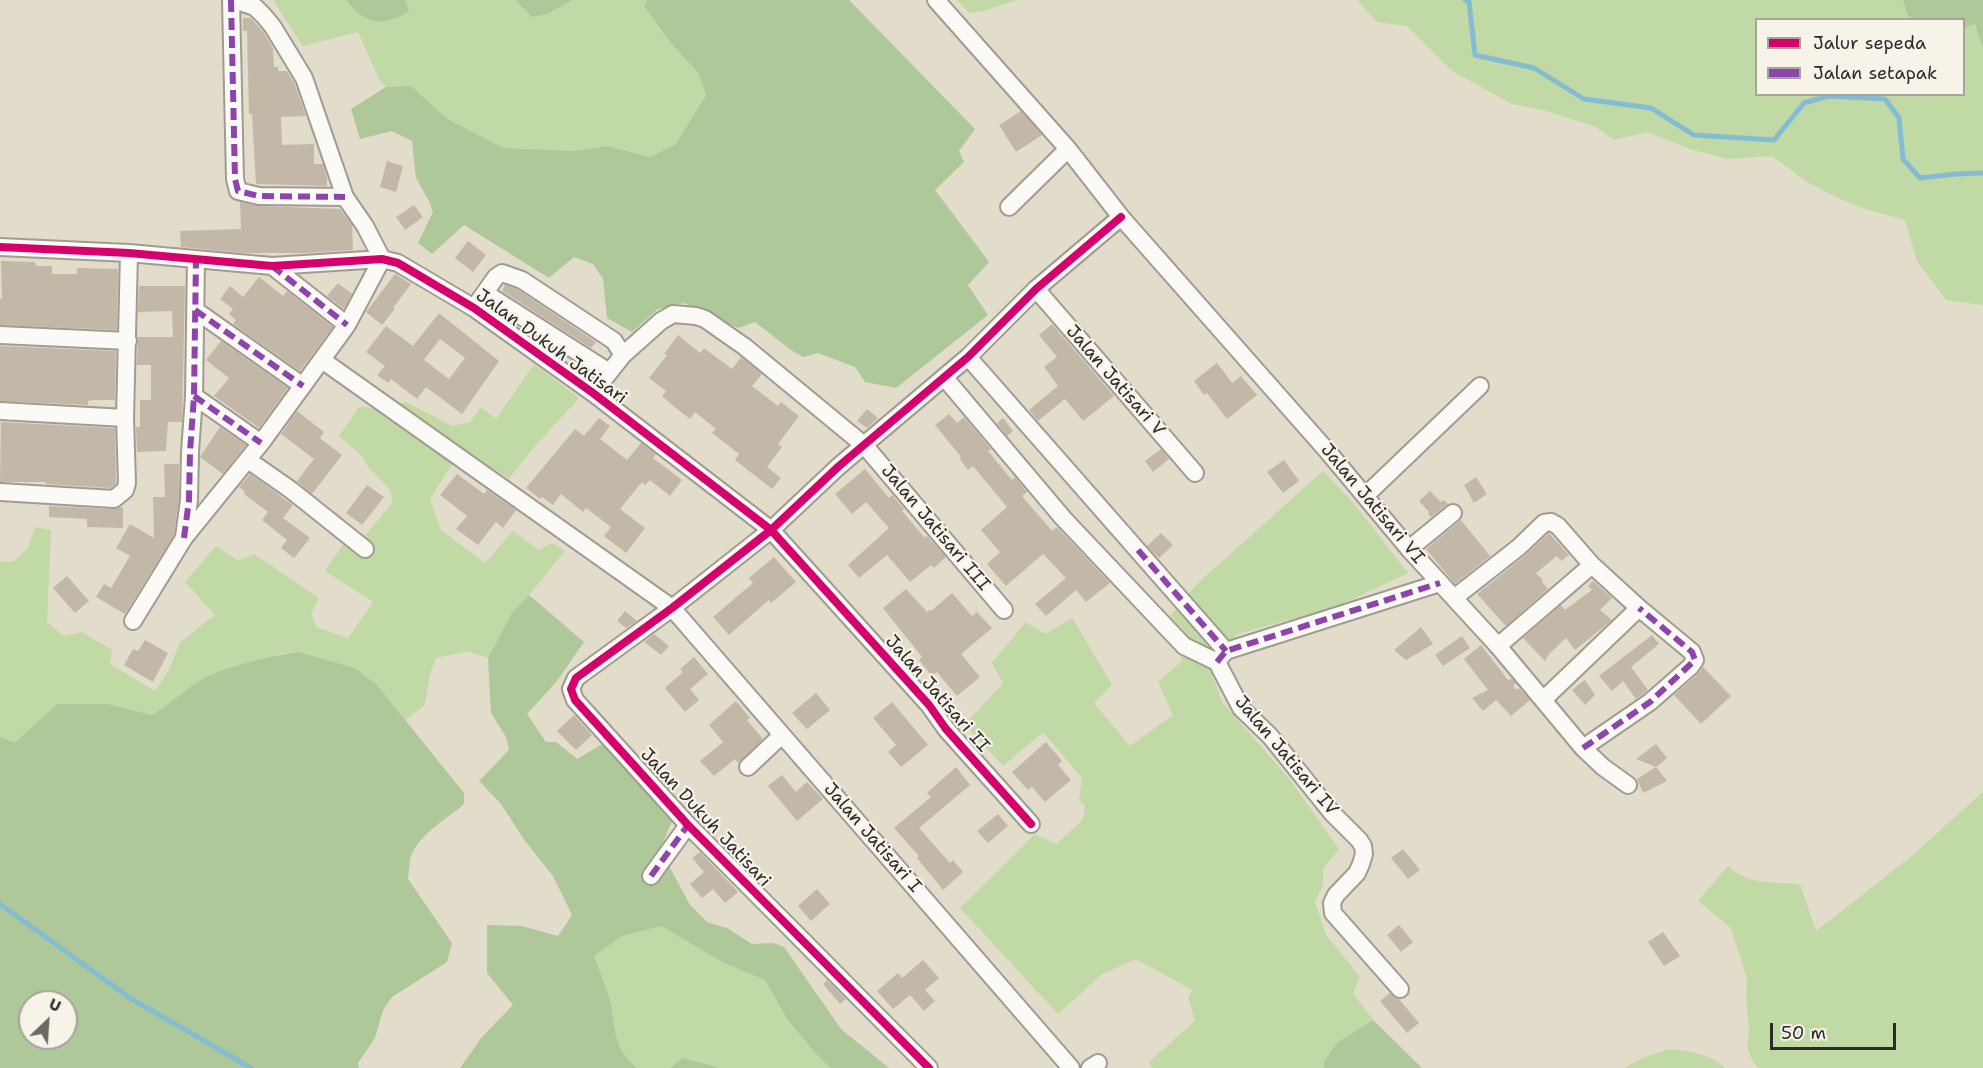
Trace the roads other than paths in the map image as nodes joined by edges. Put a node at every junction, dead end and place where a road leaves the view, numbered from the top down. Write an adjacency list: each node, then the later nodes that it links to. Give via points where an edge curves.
1 (232, 0): 4 (street, via 255,7 264,16 304,78); 4 (street, via 238,191 259,196)
2 (936, 0): 3 (street)
3 (1068, 149): 5 (street); 6 (street)
4 (345, 197): 10 (street)
5 (1009, 207)
6 (1121, 217): 12 (street, Jalan Dukuh Jatisari); 35 (street, Jalan Jatisari VI)
7 (0, 247): 8 (street, Jalan Dukuh Jatisari)
8 (129, 253): 9 (street, Jalan Dukuh Jatisari); 18 (street)
9 (196, 259): 11 (street, Jalan Dukuh Jatisari); 15 (street)
10 (382, 259): 11 (street, Jalan Dukuh Jatisari); 14 (street, Jalan Dukuh Jatisari, via 398,263); 16 (street)
11 (272, 266): 16 (street)
12 (1036, 289): 20 (street, Jalan Dukuh Jatisari); 33 (street, Jalan Jatisari V)
13 (485, 293): 14 (street); 19 (street, via 502,273 522,280 614,341); 22 (street)
14 (474, 308): 26 (street, Jalan Dukuh Jatisari)
15 (195, 310): 24 (street); 27 (street)
16 (347, 324): 21 (street)
17 (0, 335): 18 (street)
18 (128, 340): 29 (street)
19 (623, 355): 22 (street, Jalan Dukuh Jatisari); 31 (street, Jalan Dukuh Jatisari, via 673,314 705,319)
20 (968, 357): 23 (street, Jalan Dukuh Jatisari); 49 (street)
21 (322, 360): 24 (street); 44 (street)
22 (609, 372): 26 (street, Jalan Dukuh Jatisari)
23 (944, 377): 31 (street, Jalan Dukuh Jatisari); 49 (street, via 1062,518 1184,646)
24 (303, 386): 30 (street)
25 (1480, 386): 35 (street)
26 (593, 393): 37 (street, Jalan Dukuh Jatisari)
27 (194, 396): 30 (street); 38 (street)
28 (0, 411): 29 (street)
29 (125, 418): 34 (street, via 127,483 114,499)
30 (261, 443): 32 (street)
31 (865, 446): 37 (street, Jalan Dukuh Jatisari); 46 (street, Jalan Jatisari III)
32 (248, 460): 38 (street); 39 (street)
33 (1195, 473)
34 (0, 492)
35 (1365, 496): 40 (street, Jalan Jatisari VI)
36 (1453, 513): 40 (street)
37 (771, 530): 44 (street, Jalan Dukuh Jatisari); 55 (street, Jalan Jatisari II)
38 (184, 538): 47 (street)
39 (366, 549)
40 (1409, 549): 42 (street, Jalan Jatisari VI)
41 (1592, 565): 43 (street, via 1558,526 1548,522); 45 (street); 48 (street)
42 (1440, 583): 43 (street, Jalan Jatisari VI); 49 (street)
43 (1454, 598): 48 (street, Jalan Jatisari VI)
44 (672, 608): 51 (street, Jalan Jatisari I); 56 (street, Jalan Dukuh Jatisari, via 576,678 571,689 575,700)
45 (1639, 608): 50 (street); 52 (street, via 1692,652 1695,660 1650,702)
46 (1004, 610)
47 (133, 621)
48 (1498, 646): 50 (street, Jalan Jatisari VI)
49 (1221, 656): 58 (street, Jalan Jatisari IV, via 1241,708 1270,736 1363,846 1361,864 1336,895 1333,913)
50 (1544, 699): 52 (street, Jalan Jatisari VI)
51 (782, 735): 53 (street); 60 (street, Jalan Jatisari I)
52 (1583, 748): 54 (street, Jalan Jatisari VI)
53 (748, 767)
54 (1628, 785)
55 (1031, 824)
56 (688, 825): 57 (street); 59 (street, Jalan Dukuh Jatisari)
57 (651, 876)
58 (1400, 990)
59 (929, 1068)
60 (1071, 1068)

